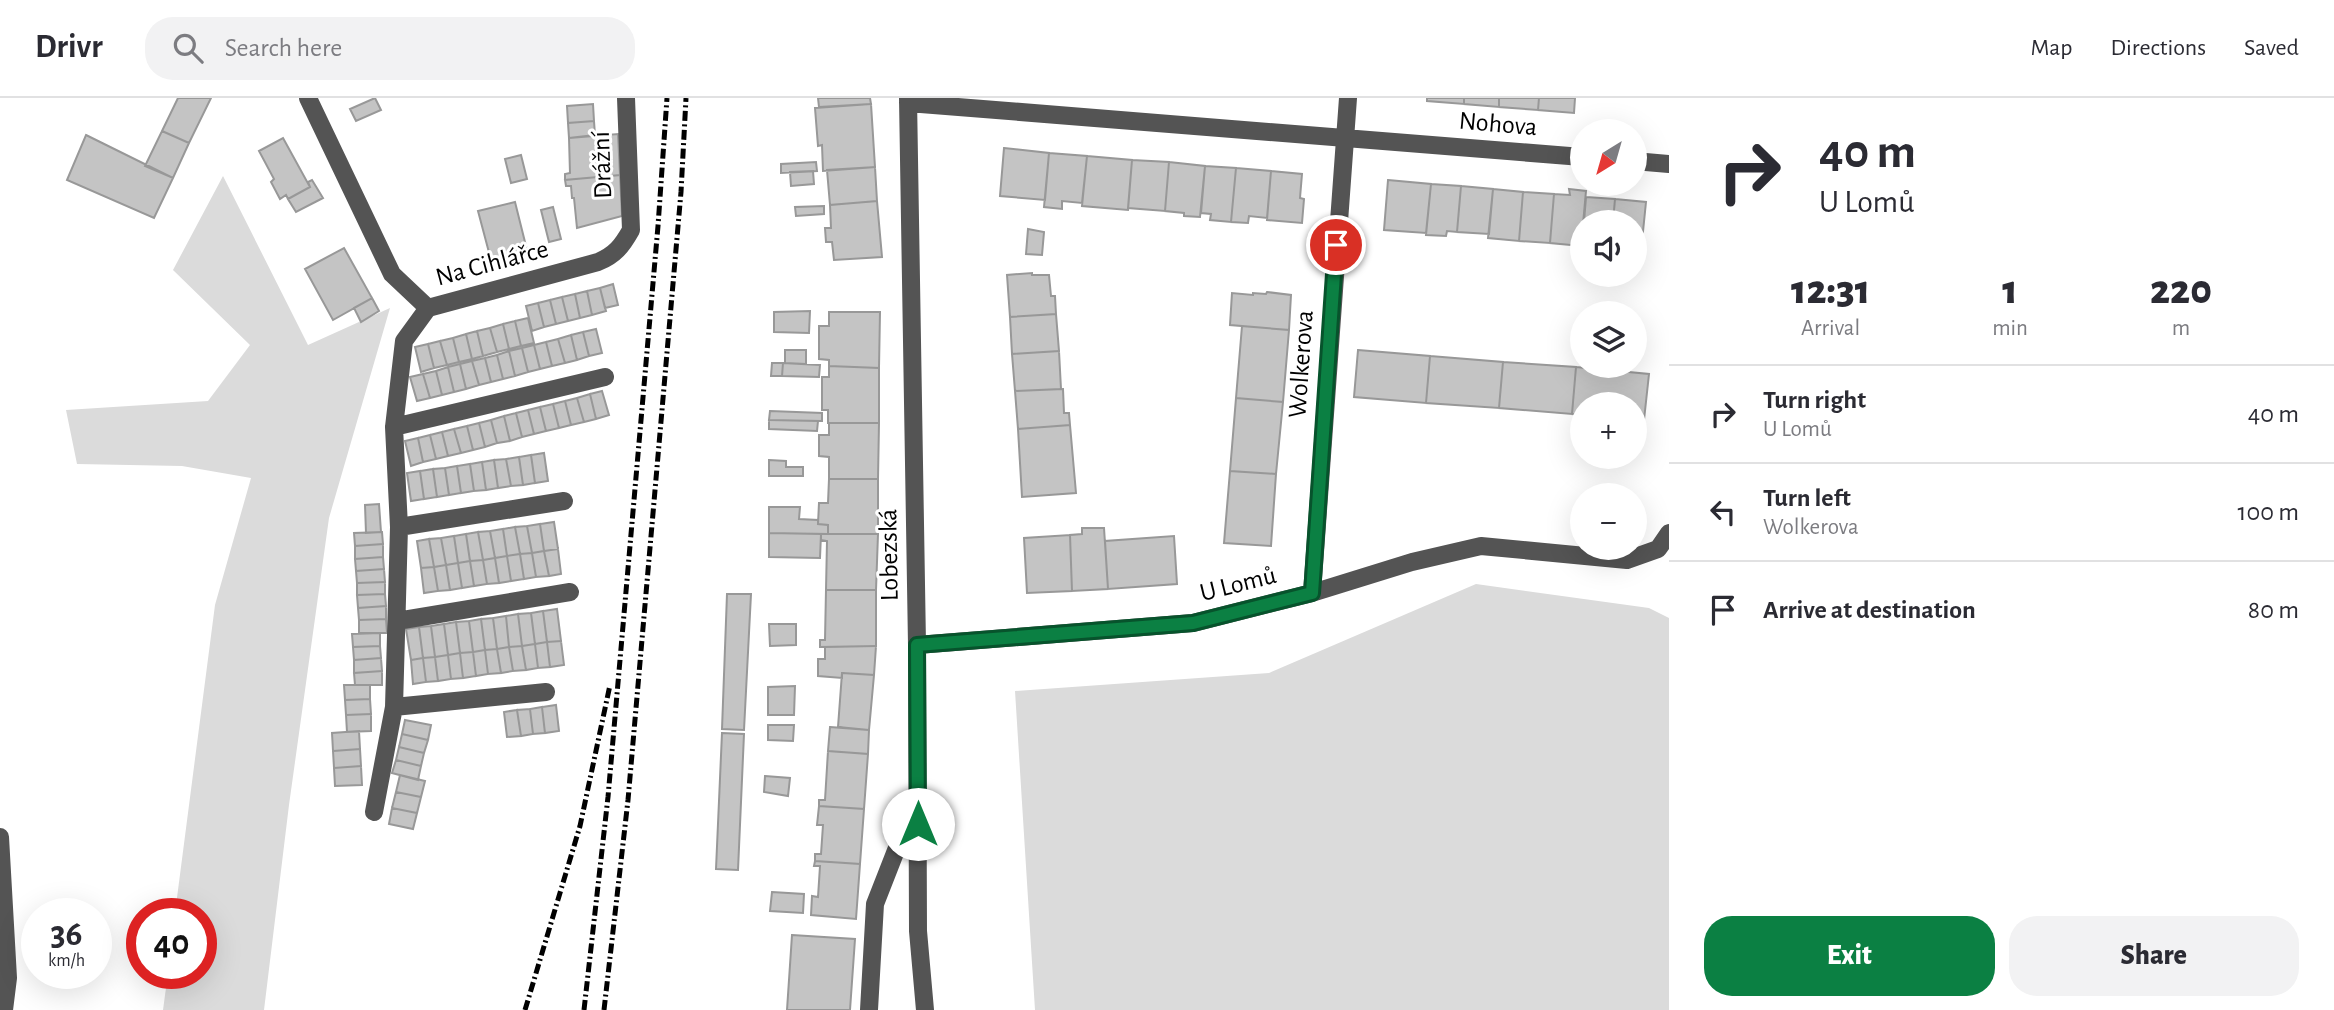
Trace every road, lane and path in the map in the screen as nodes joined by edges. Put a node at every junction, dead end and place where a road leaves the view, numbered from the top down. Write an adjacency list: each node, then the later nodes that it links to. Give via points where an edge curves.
1 (308, 98): 10 (street, Na Cihlářce, via 392,274)
2 (626, 98): 9 (street, Drážní)
3 (1348, 98): 5 (street, Wolkerova)
4 (908, 101): 5 (street, Nohova); 19 (street, Lobezská)
5 (1344, 138): 6 (street, Nohova); 17 (street, Wolkerova)
6 (1570, 156)
7 (1647, 162): 8 (street)
8 (1669, 164)
9 (631, 230): 10 (street, Na Cihlářce, via 622,247 598,262)
10 (428, 308): 12 (street, via 404,341)
11 (606, 377): 12 (street)
12 (394, 427): 14 (street)
13 (564, 501): 14 (street)
14 (399, 527): 18 (street)
15 (1669, 533): 17 (street, U Lomů, via 1658,549 1627,560 1481,547 1412,562)
16 (570, 592): 18 (street)
17 (1312, 593): 19 (street, U Lomů, via 1193,623)
18 (397, 621): 21 (street)
19 (917, 645): 22 (street, Lobezská)
20 (546, 692): 21 (street)
21 (394, 707): 23 (street)
22 (917, 797): 26 (street, via 876,904); 27 (street, Lobezská, via 918,930)
23 (374, 812)
24 (0, 837): 25 (street, via 8,978)
25 (4, 1010)
26 (869, 1010)
27 (925, 1010)

